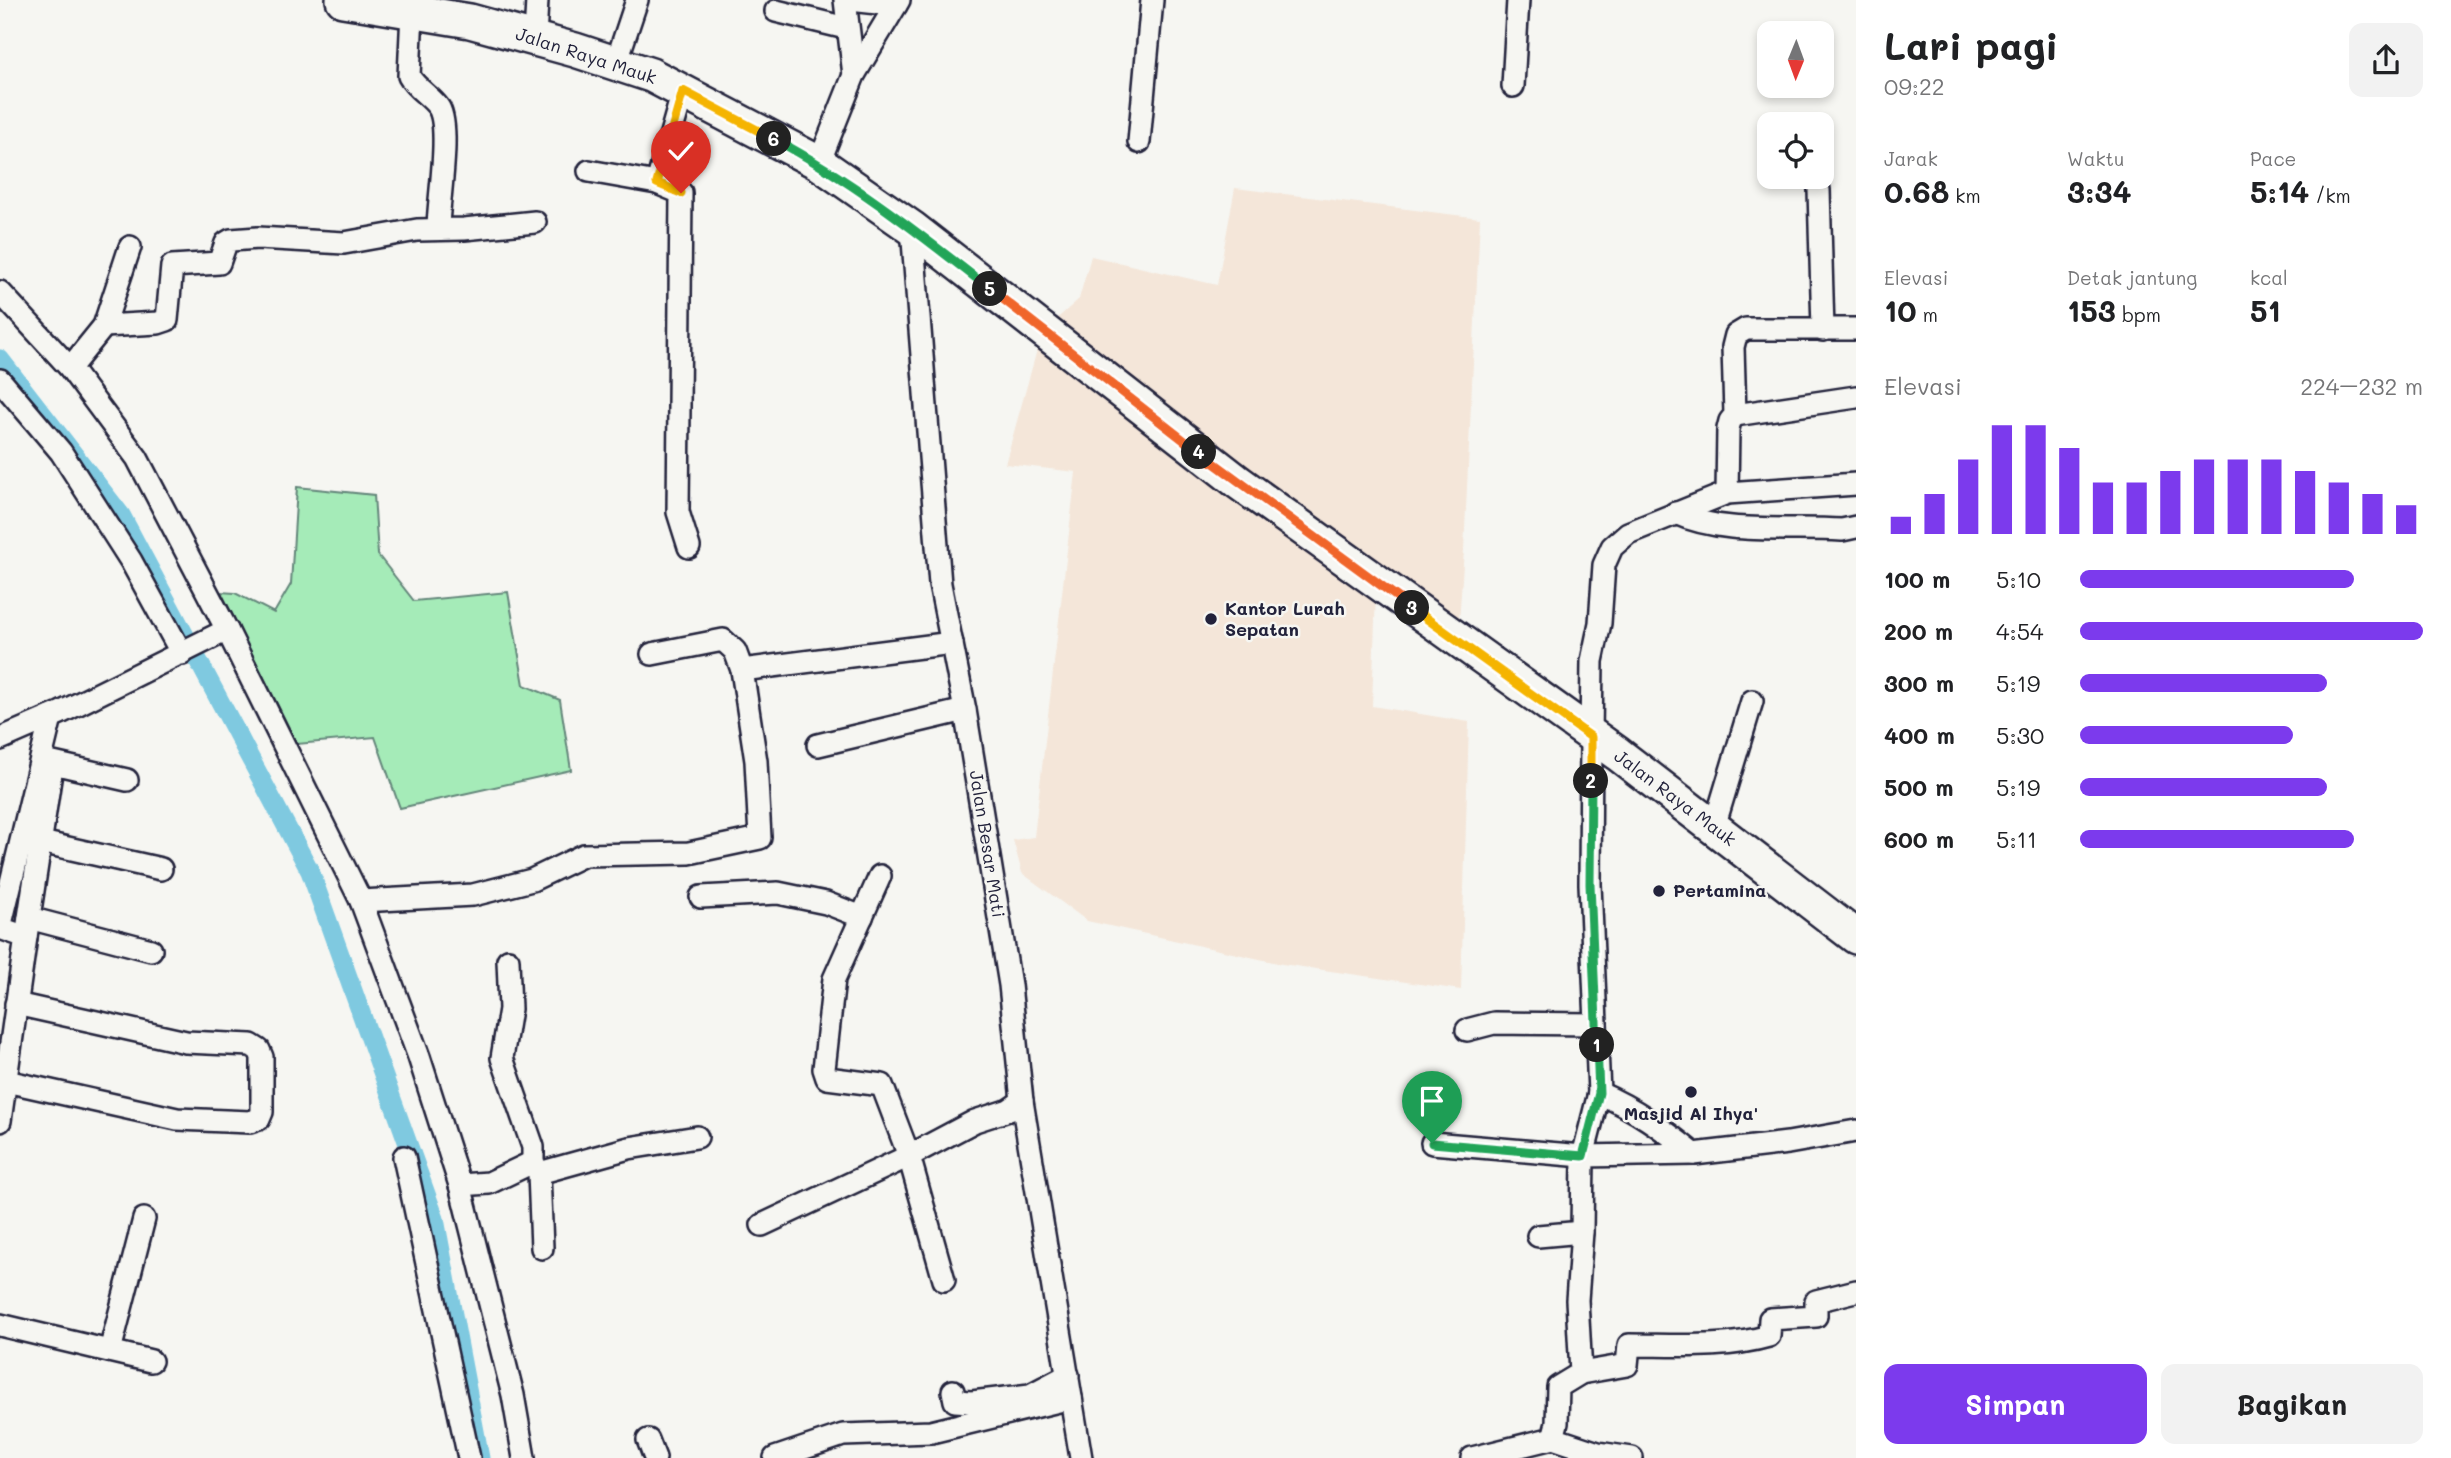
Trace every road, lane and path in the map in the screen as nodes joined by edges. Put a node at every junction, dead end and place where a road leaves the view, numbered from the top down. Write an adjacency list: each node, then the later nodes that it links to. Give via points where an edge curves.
1 (343, 0): 9 (main road, Jalan Raya Mauk)
2 (537, 0): 11 (street)
3 (637, 0): 12 (street)
4 (847, 0): 7 (street); 10 (street)
5 (1152, 0): 16 (street)
6 (1518, 0): 14 (street)
7 (898, 3): 13 (street)
8 (776, 10): 10 (street)
9 (412, 12): 11 (main road, Jalan Raya Mauk); 23 (street, via 409,76 442,117)
10 (846, 28): 13 (street)
11 (535, 38): 12 (main road, Jalan Raya Mauk)
12 (616, 63): 15 (main road, Jalan Raya Mauk)
13 (854, 75): 17 (street)
14 (1513, 86)
15 (683, 91): 17 (main road, Jalan Raya Mauk); 19 (street)
16 (1139, 142)
17 (819, 163): 22 (main road, Jalan Raya Mauk)
18 (589, 171): 19 (street)
19 (657, 183): 37 (street, via 681,193 678,512)
20 (1819, 190): 28 (street)
21 (535, 222): 23 (street)
22 (912, 228): 39 (street, Jalan Besar Mati, via 940,584); 46 (main road, Jalan Raya Mauk, via 1238,482)
23 (438, 229): 26 (street, via 345,243 231,240 219,263 172,266 167,320)
24 (130, 247): 26 (street)
25 (0, 292): 29 (street)
26 (104, 326): 29 (street)
27 (1856, 329): 28 (street)
28 (1823, 330): 32 (street, via 1746,329 1738,333 1733,347)
29 (70, 369): 38 (street, via 137,458)
30 (0, 380): 40 (street, via 61,452)
31 (1856, 397): 32 (street)
32 (1735, 415): 34 (street, via 1728,429)
33 (1856, 484): 34 (street)
34 (1727, 493): 35 (street)
35 (1675, 513): 36 (street, via 1721,526); 46 (street, via 1628,533 1612,547 1604,565 1592,661)
36 (1856, 527)
37 (689, 547)
38 (223, 632): 40 (street); 56 (street)
39 (952, 643): 42 (street); 44 (street, Jalan Besar Mati)
40 (185, 653): 45 (street)
41 (652, 654): 42 (street, via 723,640 735,652)
42 (742, 670): 56 (street, via 756,761 760,838 689,853 584,855 532,880 473,895)
43 (1752, 701): 51 (street)
44 (965, 710): 48 (street); 68 (street, Jalan Besar Mati, via 1010,985)
45 (56, 715): 47 (street); 49 (street); 58 (street)
46 (1591, 737): 51 (main road, Jalan Raya Mauk); 64 (street)
47 (0, 738)
48 (818, 745)
49 (53, 763): 50 (street); 52 (street)
50 (127, 780)
51 (1714, 827): 60 (main road, Jalan Raya Mauk)
52 (41, 842): 53 (street); 59 (street)
53 (161, 869)
54 (880, 876): 57 (street)
55 (701, 897): 57 (street, via 778,893 826,903)
56 (360, 901): 78 (street, via 419,1057)
57 (862, 917): 74 (street, via 834,979 824,1069 827,1078 882,1085)
58 (0, 928): 59 (street)
59 (28, 928): 61 (street); 63 (street)
60 (1856, 937)
61 (151, 950)
62 (508, 960): 77 (street, via 510,1009 502,1058)
63 (16, 1004): 66 (street); 66 (street, via 186,1042 251,1045 262,1057 262,1112 250,1122 177,1119)
64 (1595, 1024): 65 (street, via 1494,1023); 67 (street)
65 (1468, 1030)
66 (5, 1081): 69 (street)
67 (1599, 1093): 73 (street, via 1631,1107); 75 (street)
68 (1023, 1101): 74 (street); 90 (street, Jalan Besar Mati)
69 (0, 1121)
70 (1856, 1131): 73 (street)
71 (696, 1137): 77 (street)
72 (1432, 1143): 75 (street)
73 (1694, 1154): 75 (street)
74 (909, 1156): 80 (street); 84 (street)
75 (1583, 1156): 81 (street)
76 (404, 1157): 94 (street)
77 (536, 1167): 78 (street, via 489,1183); 83 (street)
78 (460, 1185): 95 (street, via 513,1395)
79 (145, 1219): 87 (street)
80 (762, 1225)
81 (1582, 1232): 82 (street); 89 (street, via 1577,1300)
82 (1538, 1236)
83 (542, 1248)
84 (944, 1280)
85 (1856, 1292): 89 (street, via 1816,1301 1816,1316 1770,1319 1769,1336 1749,1342 1629,1345 1627,1365)
86 (0, 1325): 87 (street)
87 (110, 1351): 88 (street)
88 (151, 1361)
89 (1581, 1373): 93 (street, via 1558,1387)
90 (1068, 1375): 91 (street, via 1030,1395 972,1402 956,1401); 92 (street, Jalan Besar Mati)
91 (953, 1391)
92 (1071, 1398): 96 (street, via 932,1432 843,1435); 97 (street, Jalan Besar Mati)
93 (1553, 1438): 98 (street); 99 (street)
94 (469, 1458)
95 (524, 1458)
96 (775, 1458)
97 (1081, 1458)
98 (1472, 1458)
99 (1632, 1458)

